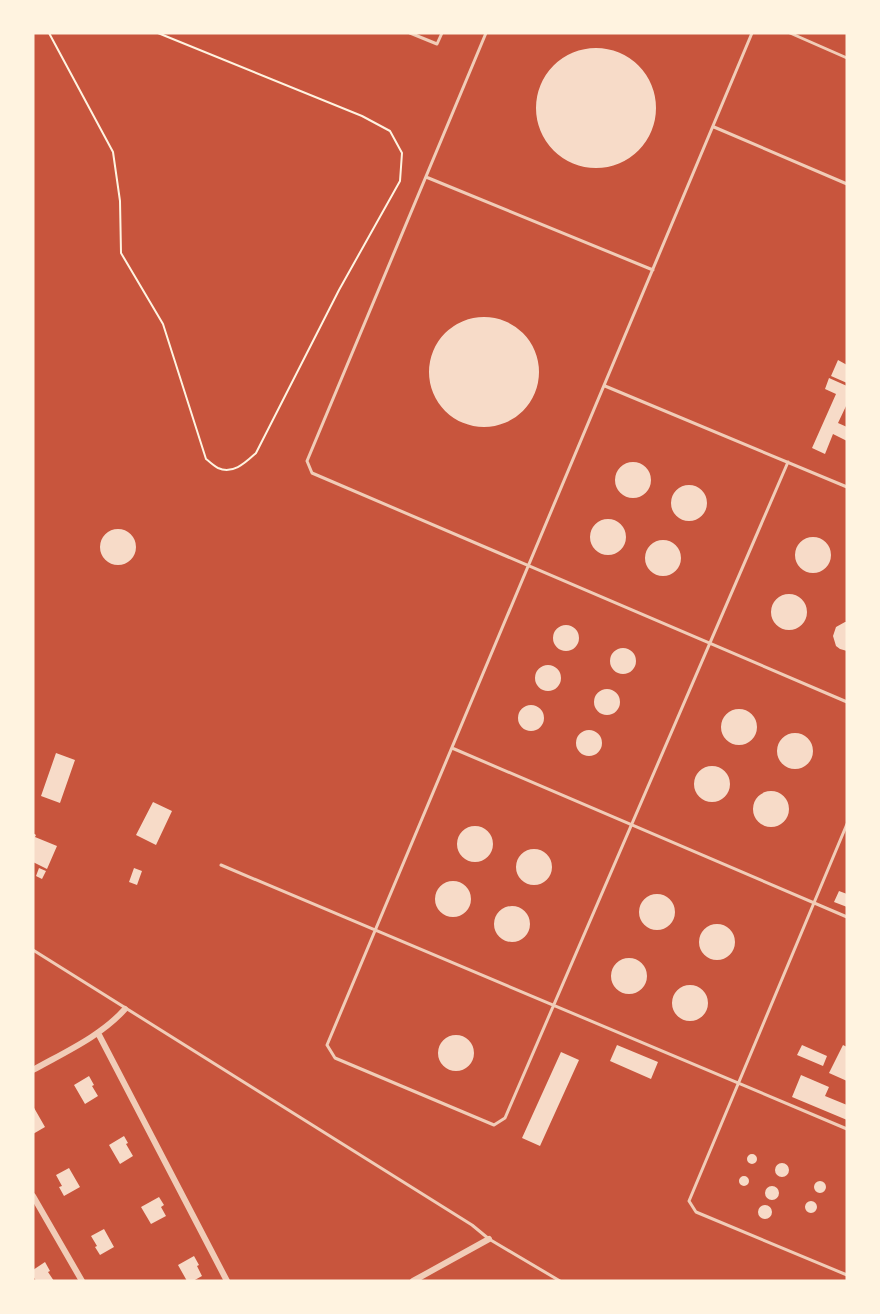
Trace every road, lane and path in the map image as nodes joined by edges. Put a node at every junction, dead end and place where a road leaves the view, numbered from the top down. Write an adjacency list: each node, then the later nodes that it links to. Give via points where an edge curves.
1 (49, 33): 2 (path, via 113,152 120,201 121,253 163,324 206,459 229,471 256,453 400,181 402,153 390,131 362,116)
2 (158, 33)
3 (410, 33): 4 (lane, via 437,44)
4 (442, 33)
5 (486, 33): 10 (lane)
6 (752, 33): 9 (lane)
7 (789, 33): 8 (lane)
8 (847, 57)
9 (713, 126): 11 (lane); 12 (lane)
10 (426, 177): 12 (lane); 16 (lane, via 307,461 312,473)
11 (847, 184)
12 (653, 270): 13 (lane)
13 (604, 386): 14 (lane); 16 (lane)
14 (788, 462): 15 (lane); 17 (lane)
15 (847, 487)
16 (528, 566): 17 (lane); 19 (lane)
17 (710, 643): 18 (lane); 21 (lane)
18 (847, 702)
19 (452, 748): 21 (lane); 25 (lane)
20 (847, 824): 23 (lane)
21 (631, 825): 23 (lane); 27 (lane)
22 (221, 865): 25 (lane)
23 (814, 903): 24 (lane); 31 (lane)
24 (847, 917)
25 (375, 930): 27 (lane); 27 (lane, via 327,1045 334,1058 494,1125 505,1118)
26 (33, 950): 28 (lane)
27 (554, 1005): 31 (lane)
28 (125, 1009): 29 (street); 34 (lane)
29 (98, 1033): 30 (street); 37 (street)
30 (33, 1070)
31 (738, 1083): 32 (lane); 35 (lane, via 689,1201 696,1212)
32 (847, 1129)
33 (33, 1196): 36 (street)
34 (489, 1239): 38 (street); 39 (lane)
35 (847, 1275)
36 (82, 1281)
37 (226, 1281)
38 (413, 1281)
39 (560, 1281)

